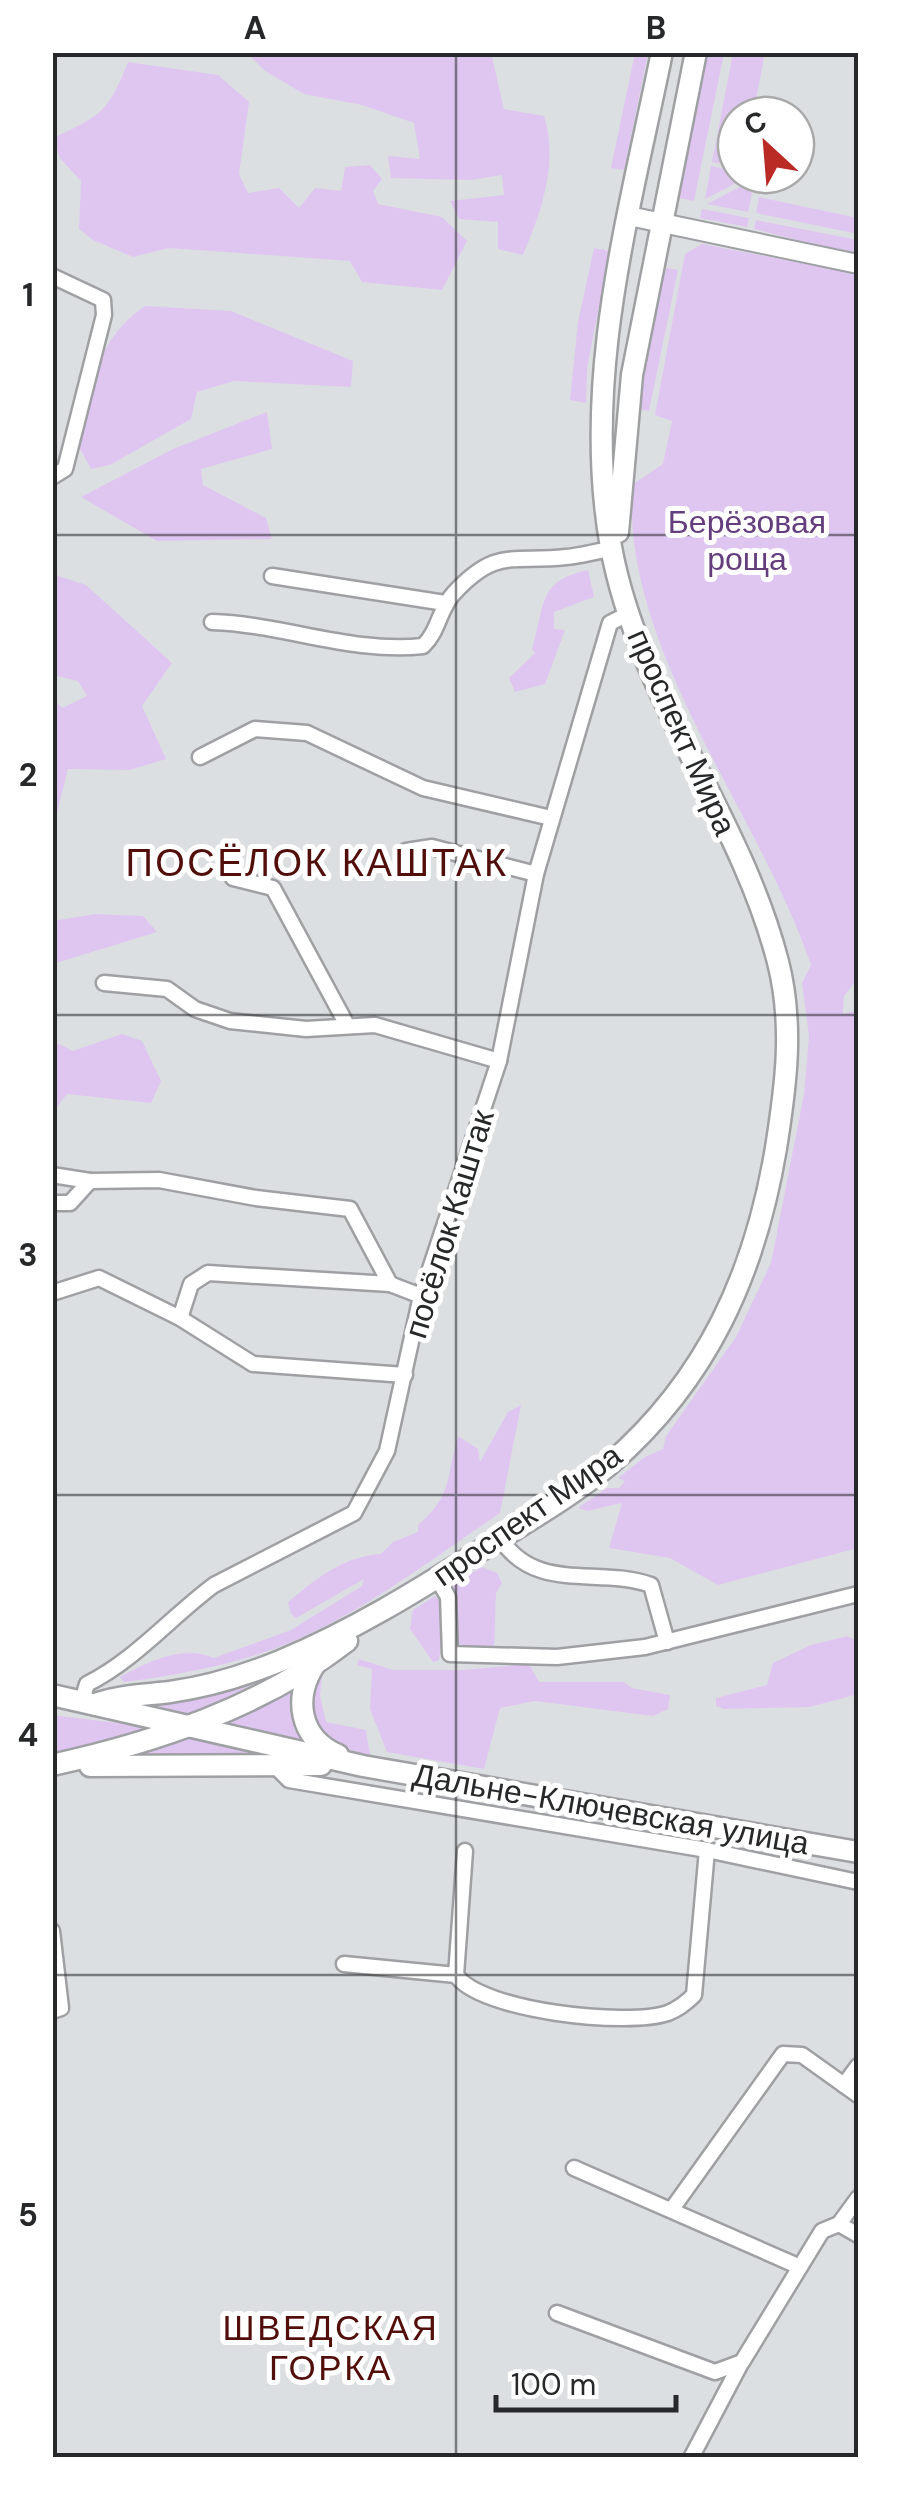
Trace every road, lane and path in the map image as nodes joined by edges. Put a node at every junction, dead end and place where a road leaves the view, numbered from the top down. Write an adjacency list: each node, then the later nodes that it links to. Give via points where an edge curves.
1 (662, 52): 3 (main road, проспект Мира)
2 (696, 52): 4 (main road, проспект Мира)
3 (629, 216): 4 (street); 8 (main road, проспект Мира, via 602,372 601,471)
4 (663, 222): 5 (street); 8 (main road, проспект Мира, via 632,375)
5 (858, 264)
6 (52, 276): 7 (street, via 103,300 104,331)
7 (59, 473)
8 (614, 559): 10 (street, via 498,560 470,576); 11 (main road, проспект Мира)
9 (272, 576): 10 (street)
10 (445, 603): 12 (street, via 430,640 400,648)
11 (628, 614): 14 (street, посёлок Каштак, via 610,624); 29 (main road, проспект Мира, via 768,928 786,1002 784,1094 757,1242 702,1356 654,1422 608,1465)
12 (212, 622)
13 (200, 757): 14 (street, via 255,729 308,734 423,788)
14 (551, 818): 16 (street, посёлок Каштак)
15 (406, 851): 16 (street, via 452,850)
16 (536, 874): 20 (street, посёлок Каштак)
17 (233, 878): 19 (street, via 272,888)
18 (104, 983): 19 (street, via 167,989 194,1009 230,1021 306,1029)
19 (347, 1025): 20 (street, via 376,1025)
20 (499, 1061): 26 (street, посёлок Каштак)
21 (52, 1176): 22 (street)
22 (90, 1180): 23 (street, via 70,1203); 24 (street, via 159,1180 350,1209)
23 (52, 1203)
24 (390, 1284): 26 (street); 27 (street, via 208,1273 191,1284)
25 (52, 1293): 27 (street, via 99,1278)
26 (421, 1296): 28 (street, посёлок Каштак)
27 (180, 1318): 28 (street, via 253,1364)
28 (405, 1374): 36 (street, посёлок Каштак, via 387,1451 354,1513 214,1585 87,1684)
29 (500, 1538): 30 (main road, проспект Мира); 33 (street, via 512,1557 532,1569 651,1585)
30 (437, 1578): 32 (main road, проспект Мира); 33 (street, via 448,1597 450,1654 557,1657)
31 (858, 1594): 33 (street)
32 (357, 1627): 34 (main road); 36 (main road, проспект Мира, via 248,1673)
33 (666, 1642)
34 (317, 1661): 37 (main road); 40 (main road, via 300,1700 308,1728 325,1750)
35 (52, 1696): 36 (main road, Дальне-Ключевская улица)
36 (90, 1702): 37 (main road, Дальне-Ключевская улица)
37 (187, 1728): 39 (main road); 40 (main road, Дальне-Ключевская улица)
38 (274, 1764): 39 (main road, Дальне-Ключевская улица); 40 (main road, Дальне-Ключевская улица); 41 (street, via 289,1780)
39 (52, 1766)
40 (363, 1766): 43 (main road, Дальне-Ключевская улица)
41 (707, 1850): 44 (street); 47 (street, via 694,1995 672,2011 596,2017 515,2005 464,1987)
42 (465, 1851): 47 (street)
43 (858, 1852)
44 (858, 1882)
45 (52, 1931): 48 (street)
46 (344, 1964): 47 (street)
47 (456, 1975)
48 (57, 2010)
49 (858, 2066): 50 (street)
50 (844, 2085): 51 (street); 54 (street, via 802,2055 783,2054)
51 (858, 2095)
52 (574, 2168): 54 (street)
53 (858, 2198): 55 (street)
54 (672, 2209): 57 (street)
55 (839, 2224): 56 (street); 57 (street, via 822,2231)
56 (858, 2235)
57 (800, 2267): 59 (street)
58 (557, 2313): 59 (street, via 714,2372)
59 (742, 2362): 60 (street)
60 (691, 2458)

